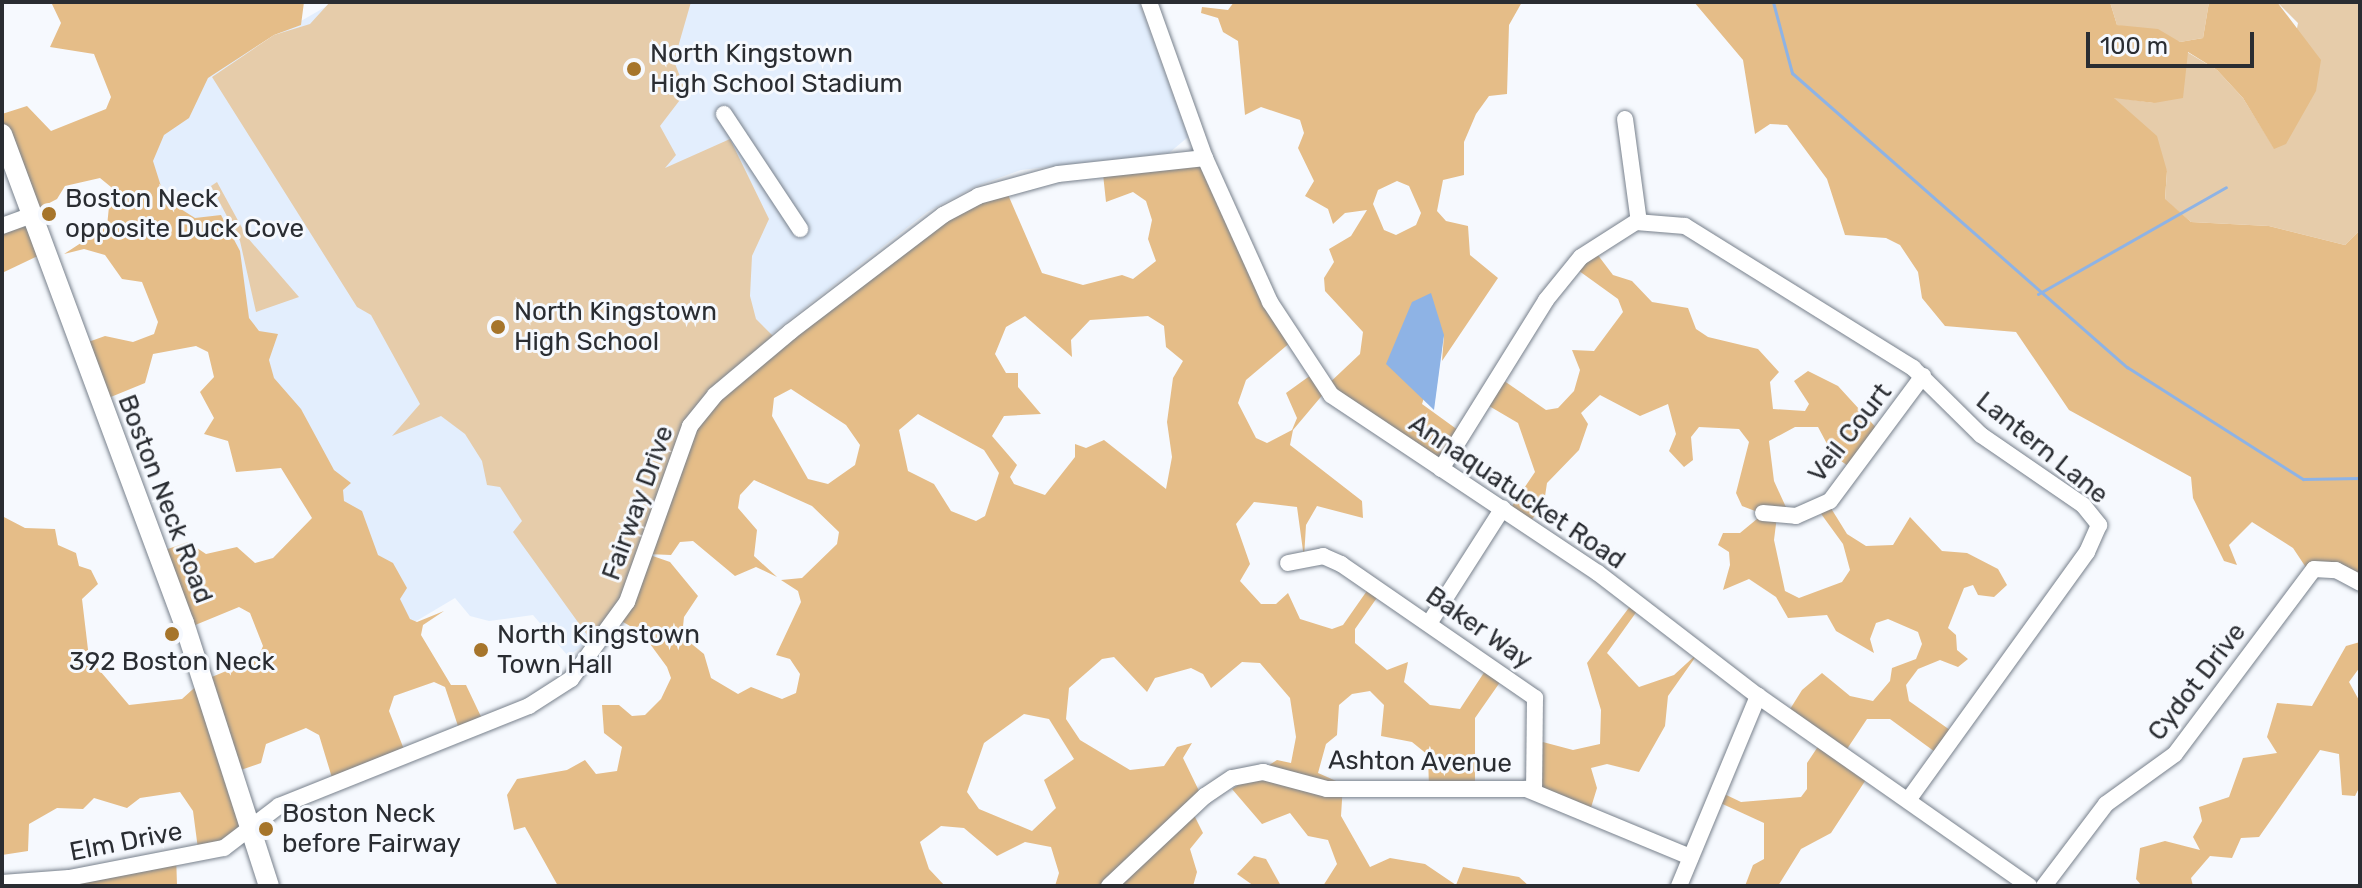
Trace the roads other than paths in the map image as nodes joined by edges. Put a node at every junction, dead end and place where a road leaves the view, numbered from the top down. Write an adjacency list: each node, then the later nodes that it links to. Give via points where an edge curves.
1 (1149, 2): 5 (street, Annaquatucket Road)
2 (724, 114): 9 (street)
3 (1625, 119): 7 (street)
4 (2, 134): 6 (main road, Boston Neck Road)
5 (1205, 158): 11 (street, Annaquatucket Road, via 1270,302 1312,374 1331,395); 20 (street, Fairway Drive, via 1058,174 1002,187 943,215 790,332 715,395 690,426 627,602 571,679 500,718 279,806)
6 (32, 215): 8 (street); 20 (main road, Boston Neck Road, via 184,623)
7 (1639, 222): 10 (street, Lantern Lane, via 1685,226); 11 (street, via 1581,257 1546,300)
8 (2, 226)
9 (800, 229)
10 (1923, 376): 13 (street, Veil Court, via 1830,501 1796,516); 19 (street, Lantern Lane, via 1981,435 2083,505 2099,525 2079,565)
11 (1441, 469): 12 (street, Annaquatucket Road)
12 (1503, 508): 16 (street); 17 (street, Annaquatucket Road)
13 (1763, 513)
14 (1288, 563): 16 (street, Baker Way, via 1332,560)
15 (2360, 583): 27 (street, Cydot Drive, via 2336,570 2314,569 2175,754 2106,804)
16 (1430, 622): 18 (street, Baker Way, via 1535,698)
17 (1758, 696): 19 (street, Annaquatucket Road); 21 (street)
18 (1534, 791): 21 (street); 24 (street, Ashton Avenue, via 1327,789 1296,776 1263,772 1232,778 1205,796)
19 (1909, 799): 26 (street, Annaquatucket Road)
20 (251, 828): 22 (street, Elm Drive, via 224,848 69,878); 23 (main road, Boston Neck Road)
21 (1690, 857): 25 (street)
22 (2, 883)
23 (269, 886)
24 (1109, 886)
25 (1679, 886)
26 (2029, 886)
27 (2044, 886)

